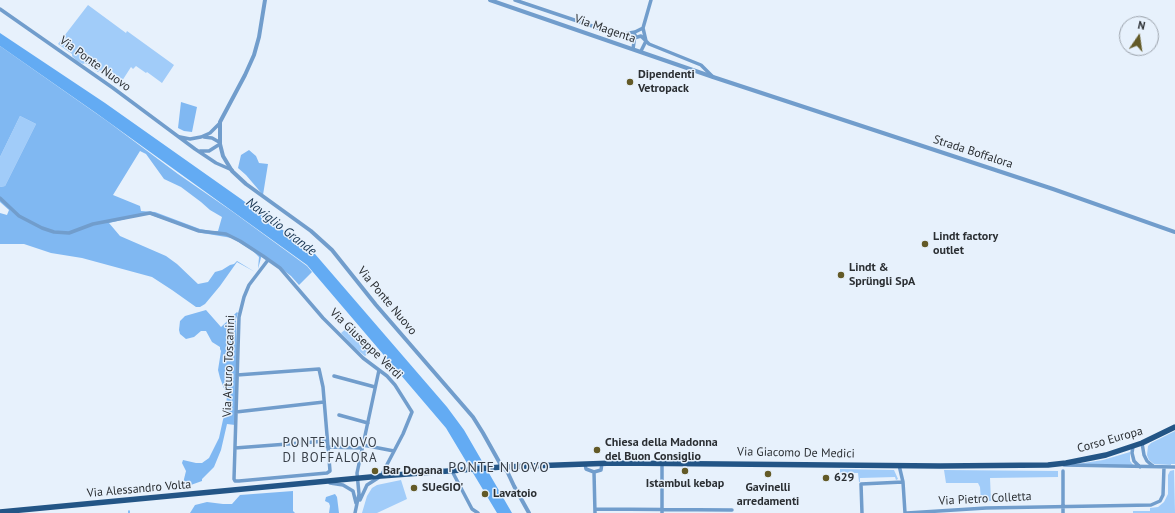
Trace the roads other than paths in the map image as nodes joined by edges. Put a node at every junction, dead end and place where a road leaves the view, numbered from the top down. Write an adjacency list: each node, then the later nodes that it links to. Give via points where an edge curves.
1 (265, 0): 14 (street, via 254,55)
2 (490, 0): 10 (street, Via Magenta)
3 (515, 0): 7 (street, Via Magenta, via 610,32)
4 (651, 0): 6 (street)
5 (0, 9): 15 (street, Via Ponte Nuovo)
6 (643, 28): 7 (street); 9 (street)
7 (635, 32): 8 (street)
8 (634, 38): 9 (street, Via Magenta, via 641,36); 10 (street)
9 (646, 41): 11 (street); 12 (street, Via Magenta, via 702,65)
10 (633, 49): 11 (street, Via Magenta)
11 (641, 51): 12 (street, Via Magenta)
12 (713, 77): 13 (street, Via Magenta)
13 (764, 94): 21 (street, Strada Boffalora)
14 (220, 122): 16 (street, via 210,133); 17 (street, Via Ponte Nuovo)
15 (178, 136): 16 (street, via 190,139); 18 (street, Via Ponte Nuovo)
16 (201, 137): 17 (street, via 212,138)
17 (220, 143): 18 (street, via 209,151); 19 (street, Via Ponte Nuovo, via 223,156)
18 (195, 149): 19 (street, Via Ponte Nuovo)
19 (232, 170): 44 (street, Via Ponte Nuovo, via 246,184 329,246 376,305 473,417)
20 (0, 198): 22 (street, Via Giuseppe Verdi, via 19,216 54,232 69,233 93,224 150,213 199,230 226,234)
21 (1175, 232)
22 (268, 260): 23 (street, Via Giuseppe Verdi, via 280,268 323,318 363,358); 24 (street, Via Arturo Toscanini, via 249,285 239,317)
23 (380, 370): 26 (street); 38 (street, Via Giuseppe Verdi, via 395,385 412,412)
24 (238, 375): 27 (street, via 319,369); 28 (street, Via Arturo Toscanini)
25 (334, 376): 26 (street)
26 (375, 386): 30 (street)
27 (324, 402): 28 (street); 32 (street)
28 (236, 412): 37 (street, Via Arturo Toscanini)
29 (338, 414): 30 (street)
30 (368, 423): 34 (street)
31 (1175, 427): 33 (main road, Corso Europa)
32 (327, 441): 36 (street); 37 (street)
33 (1142, 443): 35 (main road, Corso Europa); 46 (street, via 1147,461)
34 (363, 446): 36 (street); 38 (street); 54 (street)
35 (1133, 446): 43 (main road, Corso Europa, via 1106,455); 45 (street, via 1134,461)
36 (327, 447): 53 (street, via 330,471 327,474)
37 (235, 448): 53 (street, Via Arturo Toscanini, via 235,481)
38 (394, 451): 52 (street, Via Giuseppe Verdi)
39 (602, 463): 40 (main road, Via Giacomo De Medici); 41 (main road, Via Giacomo De Medici); 51 (street, via 601,470)
40 (662, 463): 42 (main road, Via Giacomo De Medici); 63 (street)
41 (585, 464): 44 (main road, Via Giacomo De Medici); 51 (street, via 586,469)
42 (900, 465): 43 (main road, Via Giacomo De Medici); 56 (street)
43 (1048, 465): 45 (street)
44 (502, 466): 49 (main road, Via Giacomo De Medici); 69 (street, Via Ponte Nuovo)
45 (1141, 467): 46 (street)
46 (1154, 467): 47 (street)
47 (1164, 467): 48 (street); 60 (street, Via Pietro Colletta, via 1163,495 1155,504)
48 (1175, 467)
49 (452, 471): 52 (main road, Via Alessandro Volta); 68 (street, via 472,509)
50 (1063, 471): 60 (street)
51 (594, 472): 62 (street)
52 (381, 477): 54 (main road, Via Alessandro Volta); 59 (street, via 367,485)
53 (280, 478): 57 (street)
54 (357, 479): 55 (main road, Via Alessandro Volta); 58 (street); 59 (street)
55 (323, 482): 57 (main road, Via Alessandro Volta); 58 (street, via 343,485)
56 (903, 482): 70 (street, via 861,484); 71 (street)
57 (281, 486): 66 (main road, Via Alessandro Volta)
58 (353, 491): 59 (street)
59 (357, 506): 67 (street)
60 (1063, 506): 65 (street, Via Pietro Colletta); 72 (street)
61 (732, 510): 64 (street)
62 (595, 511): 63 (street)
63 (662, 511): 64 (street)
64 (687, 511)
65 (963, 511): 71 (street, Via Pietro Colletta)
66 (0, 512)
67 (355, 513)
68 (478, 513)
69 (529, 513)
70 (862, 513)
71 (906, 513)
72 (1063, 513)

